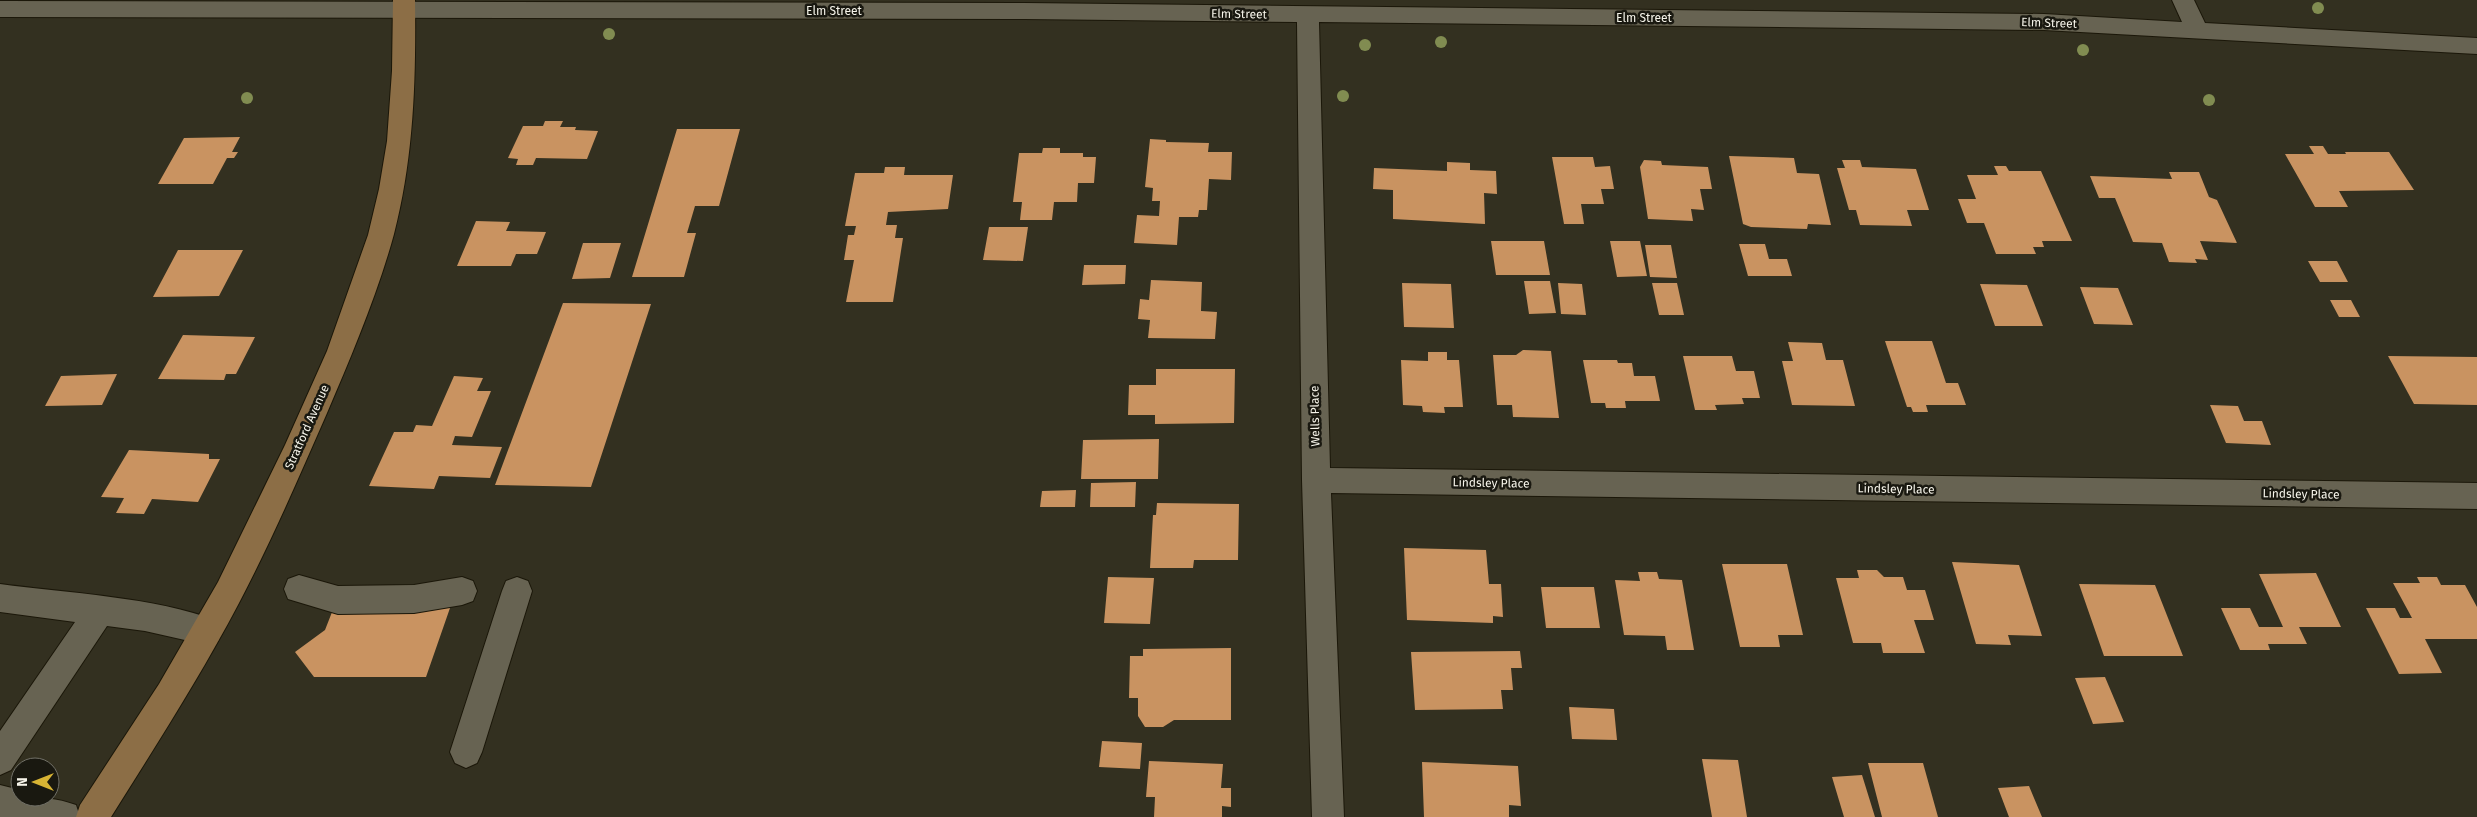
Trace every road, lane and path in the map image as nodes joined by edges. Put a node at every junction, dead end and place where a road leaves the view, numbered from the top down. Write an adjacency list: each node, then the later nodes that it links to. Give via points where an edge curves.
1 (2183, 0): 9 (street)
2 (408, 4): 3 (street, Elm Street); 6 (street, Elm Street); 18 (main road, Stratford Avenue, via 399,141 381,235 340,350 300,445)
3 (696, 6): 4 (street, Elm Street)
4 (1026, 6): 8 (street, Elm Street)
5 (1430, 8): 7 (street, Elm Street); 8 (street, Elm Street)
6 (0, 9)
7 (1766, 10): 9 (street, Elm Street)
8 (1308, 15): 11 (street, Wells Place)
9 (2197, 29): 10 (street, Elm Street)
10 (2477, 46)
11 (1316, 480): 12 (street, Lindsley Place); 24 (street, Wells Place)
12 (2477, 496)
13 (299, 589): 15 (street, via 338,600 414,600)
14 (517, 590): 19 (street)
15 (462, 591)
16 (0, 598): 17 (street)
17 (100, 610): 18 (street); 20 (street)
18 (207, 631): 23 (main road, Stratford Avenue)
19 (466, 752)
20 (0, 759)
21 (0, 801): 22 (street)
22 (64, 817)
23 (92, 817)
24 (1328, 817)

